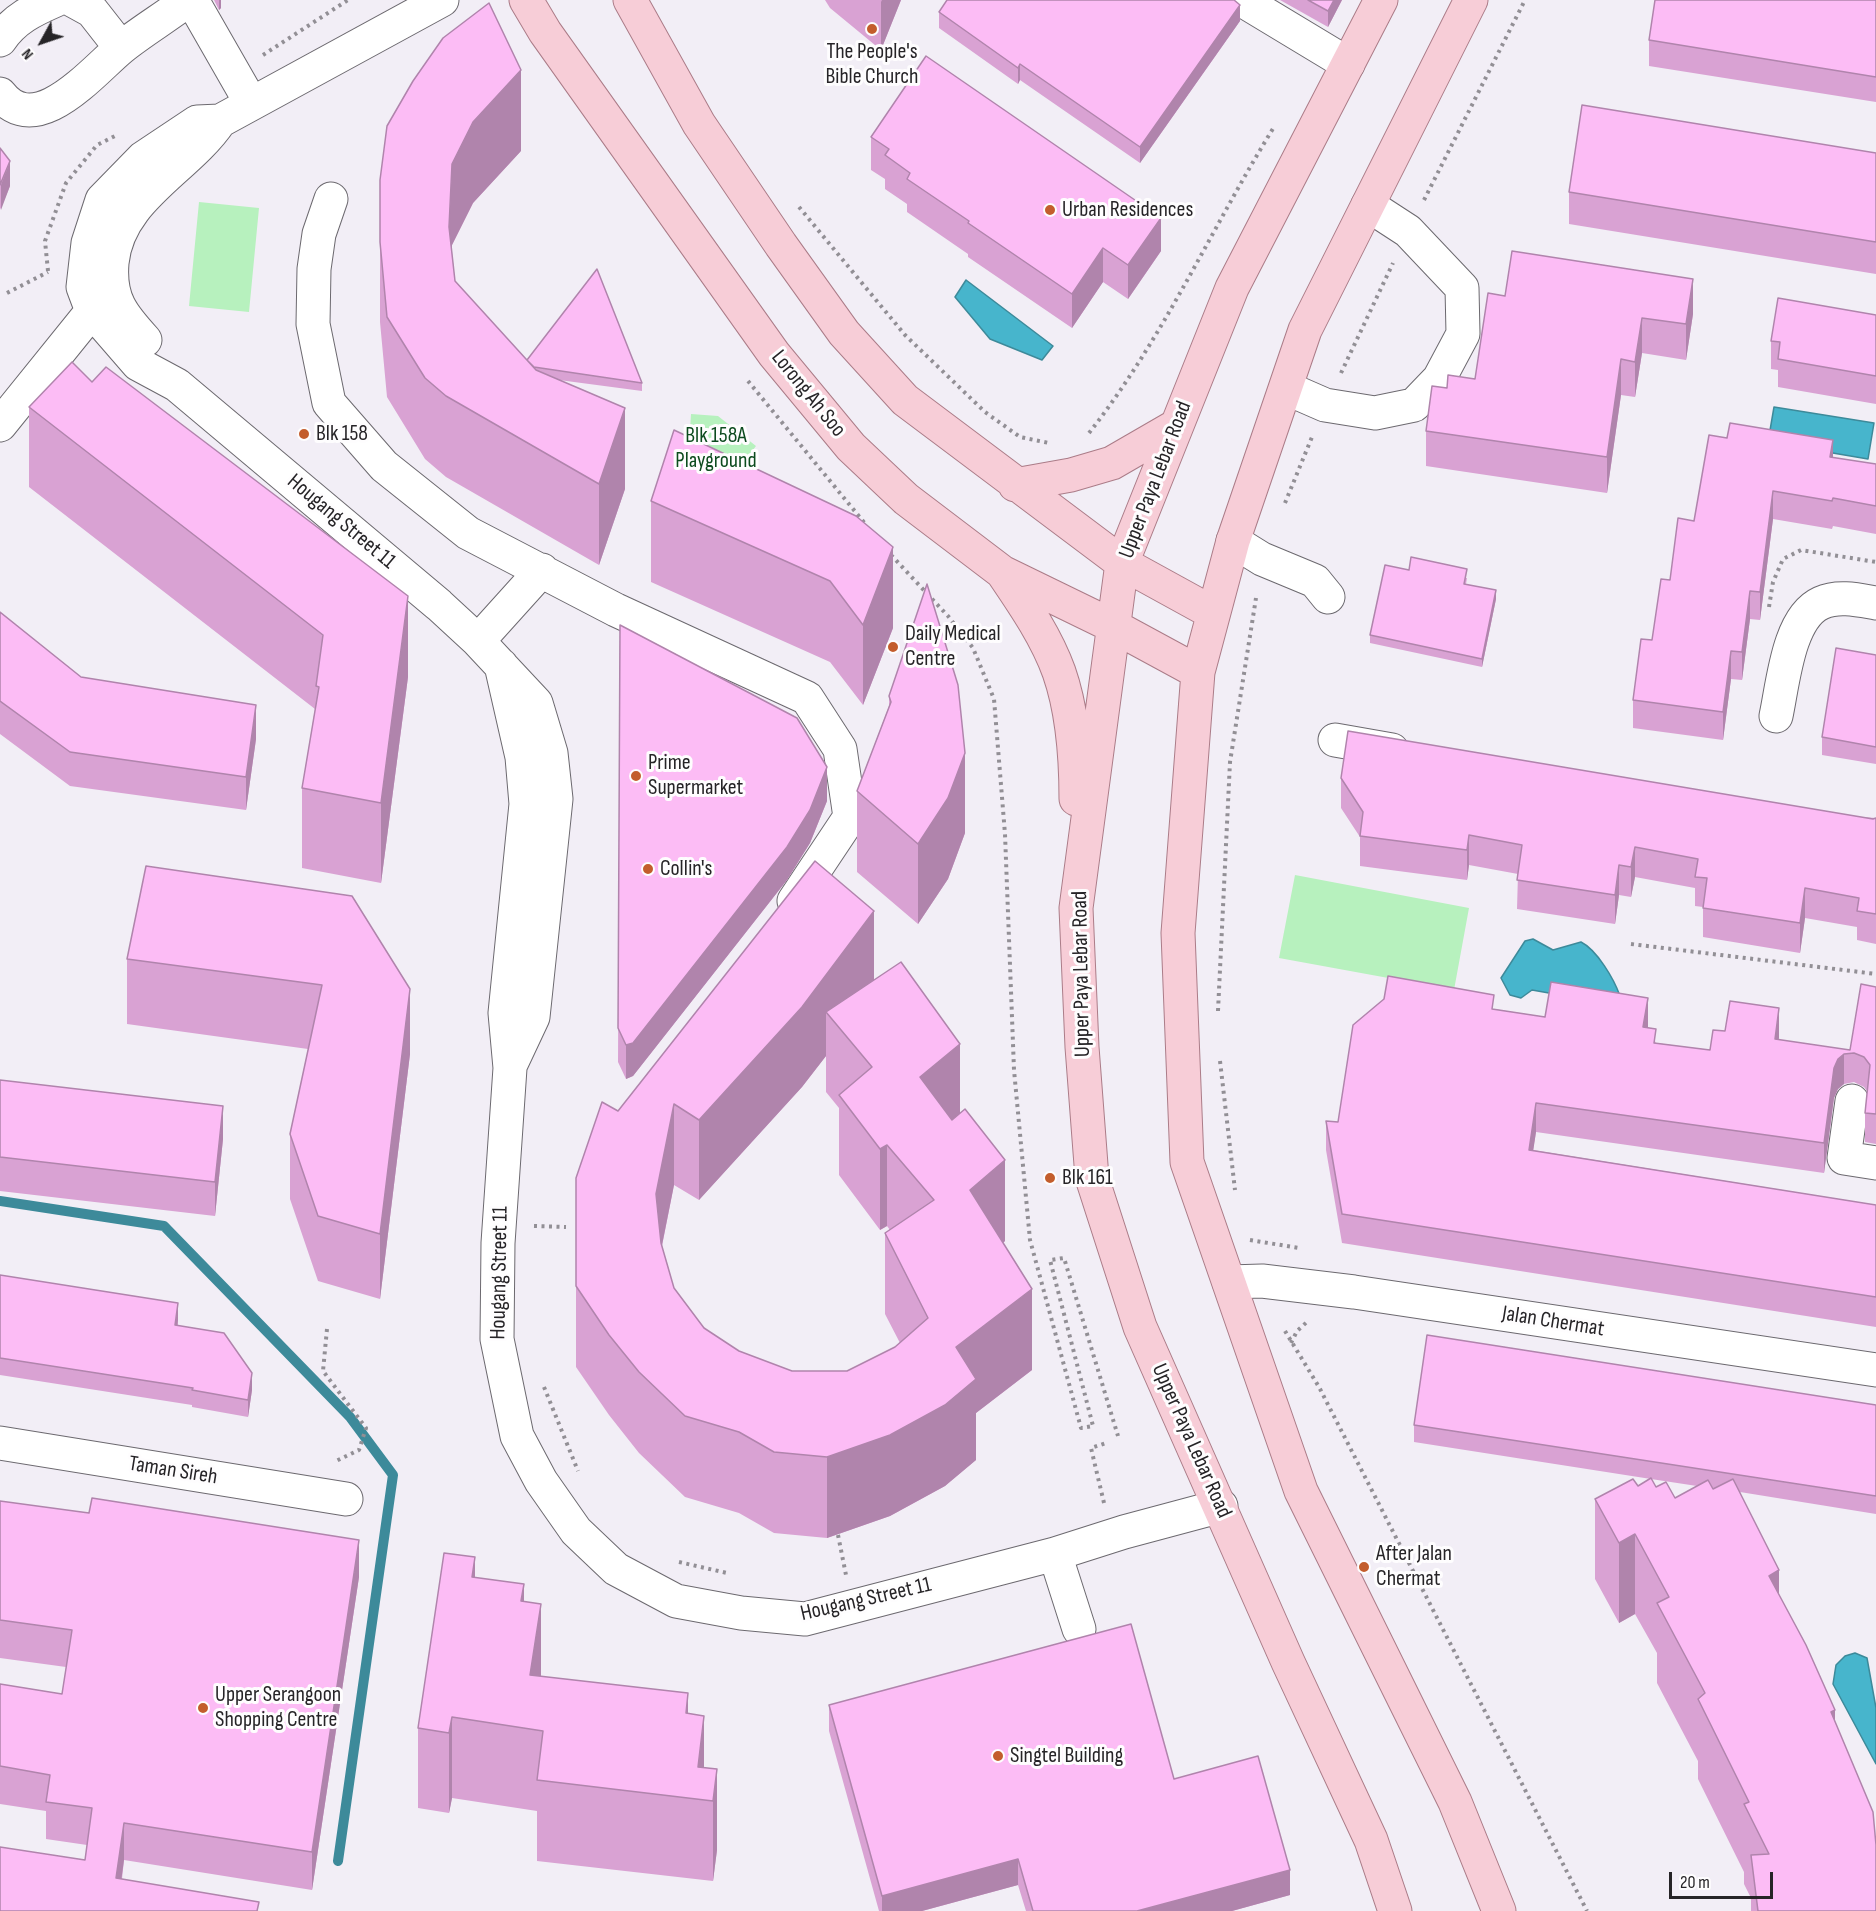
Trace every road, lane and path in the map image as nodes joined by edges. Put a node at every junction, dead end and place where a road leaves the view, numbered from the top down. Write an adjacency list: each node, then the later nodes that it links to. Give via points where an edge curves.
1 (56, 0): 11 (street, via 28,12)
2 (72, 0): 12 (street, via 92,11)
3 (190, 0): 12 (street); 15 (street)
4 (442, 0): 15 (street, Hougang Street 11)
5 (526, 0): 41 (main road, Lorong Ah Soo, via 774,354 804,391 851,447 906,499)
6 (630, 0): 33 (main road, via 699,124 844,333 905,400)
7 (1242, 0): 13 (street)
8 (1381, 0): 13 (main road, Upper Paya Lebar Road)
9 (1471, 0): 20 (main road)
10 (1525, 0): 21 (path)
11 (0, 40)
12 (121, 48): 14 (street, via 93,75 43,109 19,109)
13 (1348, 64): 30 (main road, Upper Paya Lebar Road, via 1232,288)
14 (0, 94)
15 (251, 103): 16 (street, Hougang Street 11)
16 (220, 121): 24 (street, Hougang Street 11, via 197,122 143,158 102,200 88,243 83,287); 26 (street, Hougang Street 11, via 209,137 129,215 114,245 111,282 118,306)
17 (1274, 126): 31 (path, via 1172,311)
18 (331, 199): 40 (street, via 319,234 313,324 329,403 384,466 468,533)
19 (796, 202): 32 (path, via 904,335 985,412 1020,437)
20 (1368, 204): 21 (street); 27 (main road, via 1305,330)
21 (1408, 231): 28 (path); 28 (street, via 1462,288 1463,334 1438,380 1414,405 1375,412)
22 (48, 272): 23 (path)
23 (7, 293)
24 (92, 310): 26 (street, Hougang Street 11, via 138,364); 29 (street)
25 (746, 378): 35 (path)
26 (177, 385): 46 (street, Hougang Street 11, via 391,563)
27 (1286, 388): 28 (street); 36 (main road)
28 (1325, 405): 34 (path)
29 (0, 425)
30 (1176, 426): 33 (main road, via 1112,463 1071,476); 39 (main road, Upper Paya Lebar Road)
31 (1086, 438)
32 (1054, 444)
33 (1016, 485): 39 (main road)
34 (1285, 504)
35 (874, 534)
36 (1233, 541): 38 (street); 44 (main road)
37 (889, 552): 66 (path, via 973,648 994,699 1005,834 1014,1070 1029,1240 1082,1428 1093,1426 1050,1260 1064,1258)
38 (1262, 559): 42 (street, via 1315,581); 55 (path, via 1230,762)
39 (1122, 564): 44 (main road); 45 (main road, Upper Paya Lebar Road)
40 (542, 570): 46 (street); 52 (street, via 616,610 807,698 813,706 840,749 850,817)
41 (1002, 572): 45 (main road, Lorong Ah Soo); 51 (main road, via 1032,618 1059,672 1069,716 1076,770)
42 (1328, 597)
43 (1876, 603): 48 (street, via 1845,598 1821,602 1803,617 1792,645)
44 (1213, 613): 47 (main road)
45 (1115, 627): 47 (main road, Lorong Ah Soo); 51 (main road, Upper Paya Lebar Road)
46 (478, 641): 76 (street, Hougang Street 11, via 536,703 551,753 556,799 534,1017 510,1068 498,1242 496,1339 517,1436 541,1481 576,1532 616,1569 676,1601 741,1613 805,1619)
47 (1198, 672): 63 (main road, via 1178,933 1187,1162)
48 (1776, 716)
49 (1335, 740): 50 (street)
50 (1417, 754)
51 (1076, 908): 72 (main road, Upper Paya Lebar Road, via 1092,1178 1140,1327)
52 (773, 928)
53 (1631, 944): 54 (path)
54 (1876, 974)
55 (1218, 1022)
56 (1220, 1057): 59 (path)
57 (1852, 1101): 58 (street, via 1844,1158)
58 (1876, 1163)
59 (1235, 1193)
60 (535, 1227): 61 (path)
61 (566, 1227)
62 (1262, 1281): 63 (street, Jalan Chermat); 65 (street, Jalan Chermat); 75 (path, via 1290,1344 1319,1387)
63 (1229, 1282): 80 (main road, via 1301,1491 1455,1802)
64 (327, 1329): 69 (path, via 323,1371 366,1428 359,1450)
65 (1876, 1370)
66 (1118, 1436)
67 (0, 1443): 70 (street, Taman Sireh)
68 (1106, 1443): 71 (path, via 1091,1448)
69 (334, 1462)
70 (346, 1499)
71 (1104, 1504)
72 (1221, 1506): 76 (street, Hougang Street 11); 79 (main road, Upper Paya Lebar Road, via 1287,1662 1371,1840)
73 (838, 1535): 77 (path)
74 (1403, 1544): 75 (path)
75 (1398, 1547): 81 (path)
76 (1055, 1554): 78 (street)
77 (844, 1564)
78 (1078, 1629)
79 (1395, 1911)
80 (1499, 1911)
81 (1587, 1911)

